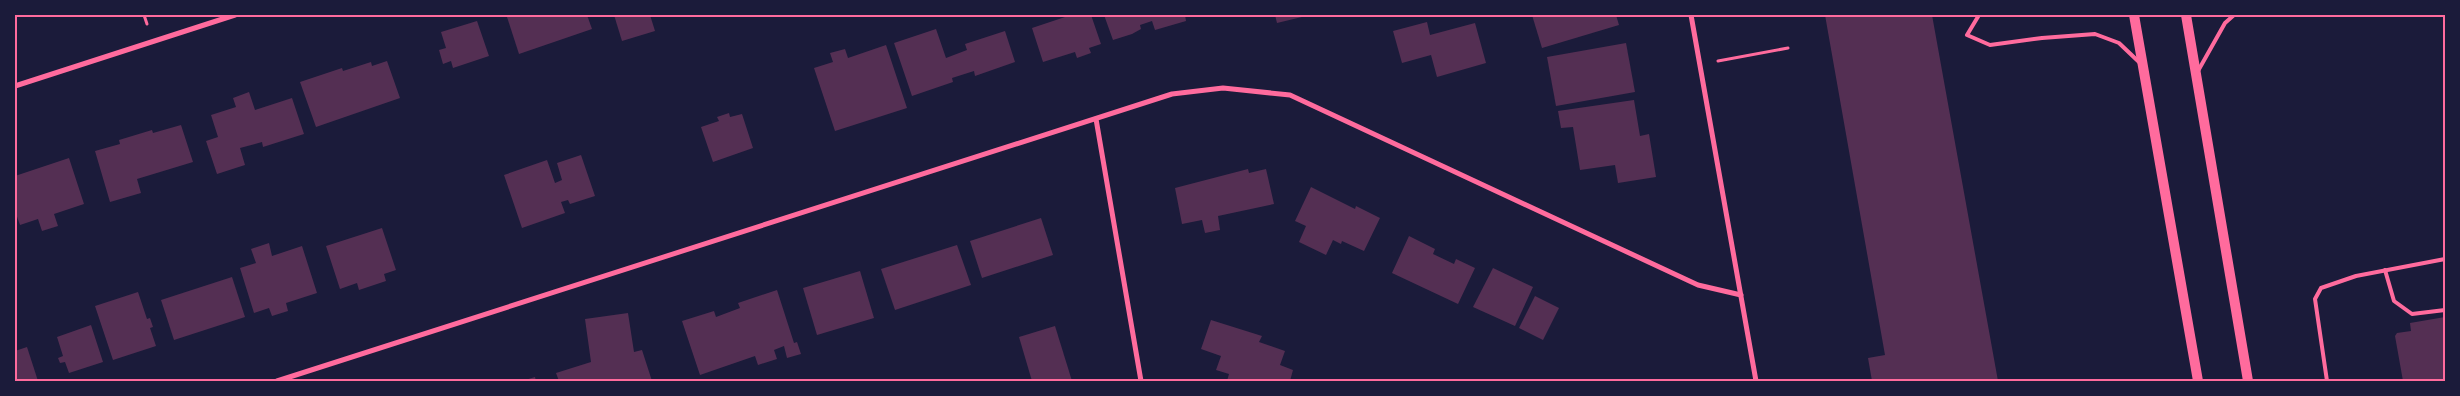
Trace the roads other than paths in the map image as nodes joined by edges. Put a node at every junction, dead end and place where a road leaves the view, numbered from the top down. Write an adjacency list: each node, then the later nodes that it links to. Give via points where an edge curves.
1 (235, 15): 9 (street)
2 (1691, 15): 13 (street)
3 (1979, 15): 7 (lane, via 1967,35 1990,46 2095,34 2119,43)
4 (2134, 15): 7 (main road)
5 (2186, 15): 8 (main road)
6 (2234, 15): 8 (lane, via 2225,23)
7 (2143, 67): 18 (main road)
8 (2196, 75): 19 (main road)
9 (15, 86)
10 (1096, 119): 13 (street, via 1172,94 1224,88 1290,95 1698,284); 15 (street); 16 (street)
11 (2445, 259): 12 (lane)
12 (2385, 270): 14 (lane, via 2394,302 2412,314); 20 (lane, via 2321,288 2315,299)
13 (1741, 295): 17 (street)
14 (2445, 310)
15 (277, 381)
16 (1141, 381)
17 (1756, 381)
18 (2198, 381)
19 (2248, 381)
20 (2327, 381)

